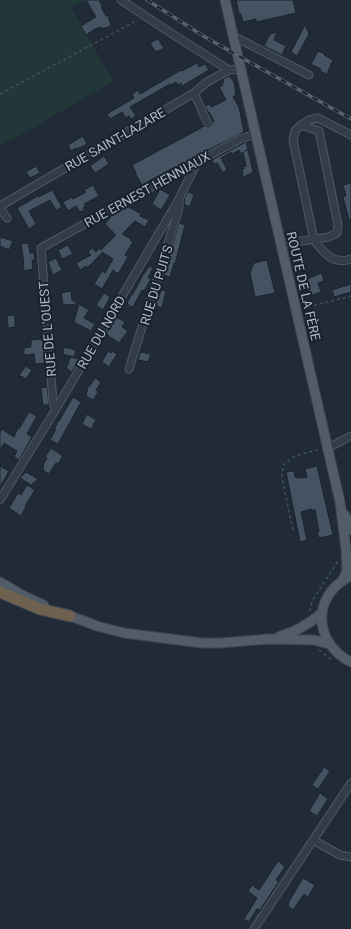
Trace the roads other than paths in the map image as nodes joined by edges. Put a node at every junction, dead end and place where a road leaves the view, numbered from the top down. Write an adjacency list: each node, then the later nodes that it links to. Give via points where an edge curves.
1 (121, 0): 4 (street)
2 (225, 0): 3 (main road, ROUTE DE LA FÈRE)
3 (233, 36): 5 (main road, ROUTE DE LA FÈRE); 6 (street)
4 (229, 70): 5 (street); 7 (street, RUE SAINT-LAZARE, via 207,82)
5 (242, 72): 10 (main road, ROUTE DE LA FÈRE)
6 (309, 75)
7 (194, 93): 8 (street); 14 (street, RUE SAINT-LAZARE)
8 (207, 122)
9 (301, 124): 11 (street, via 318,118); 16 (street, via 292,140); 16 (street, via 319,131 338,225 337,233)
10 (256, 134): 12 (street, RUE ERNEST HENNIAUX, via 240,139); 17 (main road, ROUTE DE LA FÈRE)
11 (351, 135)
12 (197, 162): 13 (street, RUE DU NORD); 18 (street, RUE ERNEST HENNIAUX)
13 (179, 199): 20 (street, RUE DU PUITS, via 179,208); 21 (street, RUE DU NORD)
14 (0, 207): 15 (street)
15 (7, 218)
16 (314, 240): 17 (street); 19 (street, via 330,258)
17 (281, 244): 23 (main road, ROUTE DE LA FÈRE)
18 (41, 248): 21 (street, RUE DE L'OUEST, via 53,402)
19 (351, 259)
20 (130, 370)
21 (56, 409): 24 (street, RUE DU NORD)
22 (351, 436): 23 (street)
23 (328, 448): 25 (main road, ROUTE DE LA FÈRE)
24 (0, 500)
25 (340, 502): 26 (main road, ROUTE DE LA FÈRE); 27 (main road, ROUTE DE LA FÈRE)
26 (351, 530)
27 (347, 577): 30 (main road, via 333,588)
28 (0, 582): 31 (main road)
29 (0, 592): 31 (highway, via 40,608)
30 (322, 613): 32 (main road, via 303,627); 33 (main road, via 323,629)
31 (70, 616): 32 (main road, via 124,633 202,643)
32 (269, 639): 33 (main road, via 314,640)
33 (329, 644): 34 (main road, via 342,658)
34 (351, 662)
35 (351, 783): 36 (street)
36 (313, 840): 37 (street, via 340,855); 38 (street)
37 (351, 857)
38 (254, 929)

